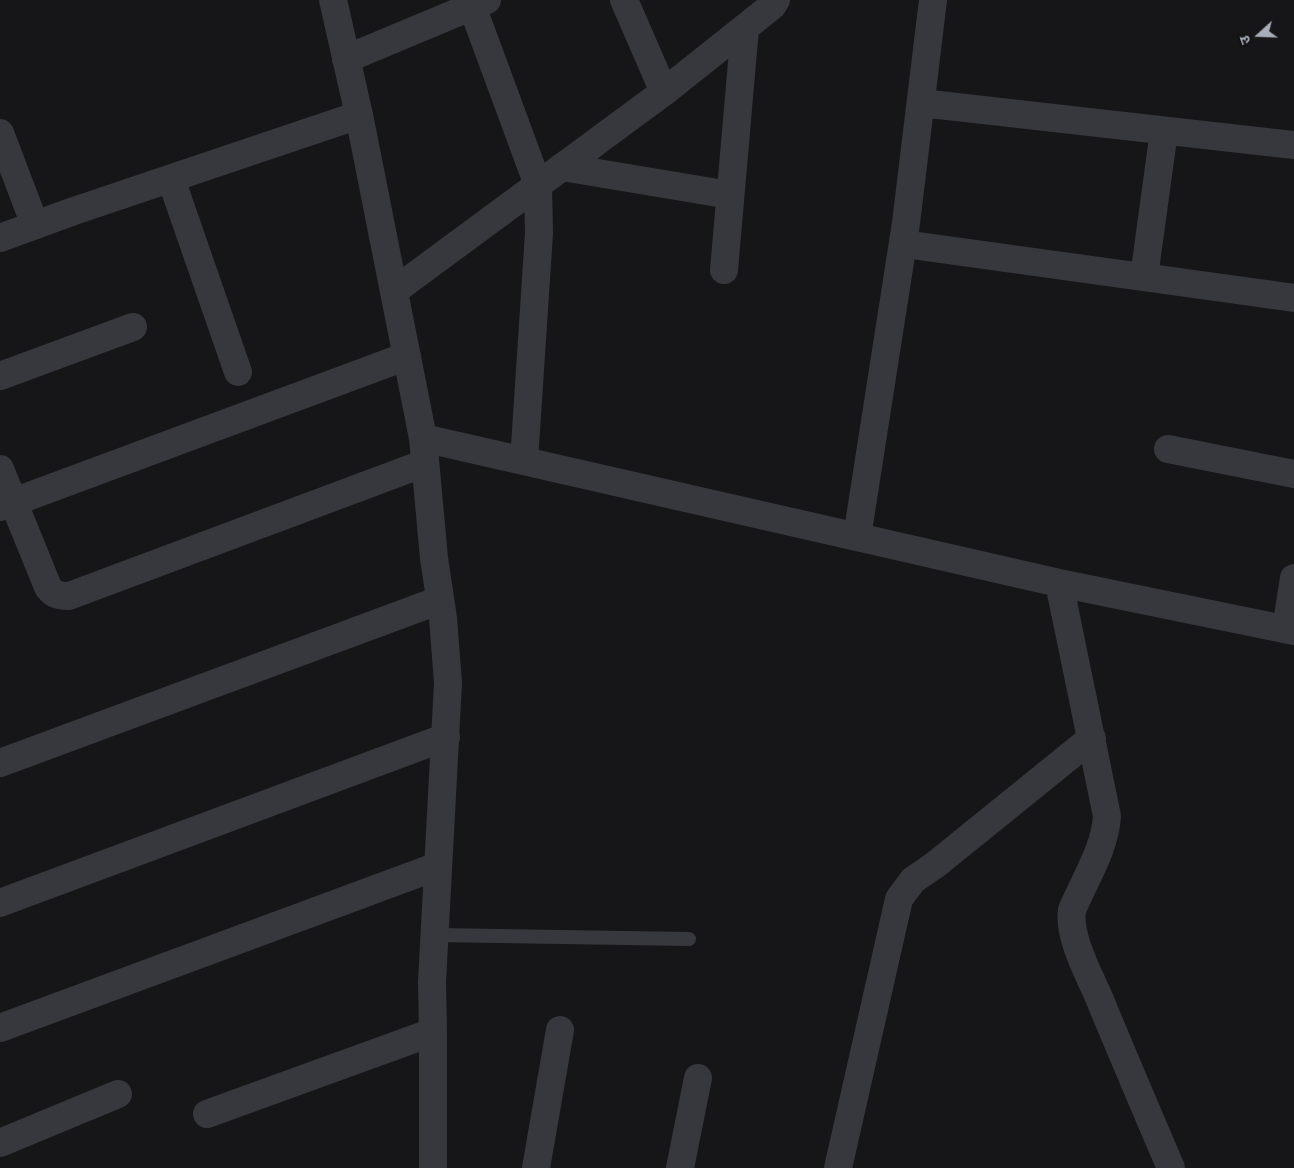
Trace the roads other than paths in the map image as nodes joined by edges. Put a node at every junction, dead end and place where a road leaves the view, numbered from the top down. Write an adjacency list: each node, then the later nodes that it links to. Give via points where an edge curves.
1 (333, 0): 7 (street)
2 (624, 0): 8 (street)
3 (776, 0): 6 (street)
4 (933, 0): 9 (street)
5 (480, 3): 7 (street); 16 (street)
6 (745, 28): 8 (street); 17 (street)
7 (346, 59): 10 (street)
8 (664, 92): 14 (street)
9 (921, 103): 11 (street); 20 (street)
10 (359, 115): 15 (street); 23 (street)
11 (1164, 131): 13 (street); 22 (street)
12 (0, 132): 18 (street)
13 (1294, 146)
14 (562, 167): 16 (street); 17 (street)
15 (171, 179): 18 (street); 27 (street)
16 (538, 185): 23 (street); 31 (street, via 539,233)
17 (730, 196): 21 (street)
18 (35, 225): 19 (street)
19 (0, 238)
20 (904, 244): 22 (street); 35 (street)
21 (724, 270)
22 (1144, 277): 24 (street)
23 (394, 291): 26 (street)
24 (1294, 298)
25 (133, 327): 28 (street)
26 (407, 356): 30 (street); 34 (street)
27 (238, 372)
28 (0, 376)
29 (1168, 449): 33 (street)
30 (424, 451): 31 (street); 34 (street, via 69,596 60,596 48,587); 38 (street)
31 (524, 461): 35 (street)
32 (0, 469): 34 (street)
33 (1294, 474)
34 (6, 504)
35 (857, 537): 37 (street)
36 (1294, 578): 39 (street)
37 (1059, 583): 39 (street); 41 (street)
38 (440, 600): 40 (street, via 448,683); 42 (street)
39 (1290, 630)
40 (446, 737): 43 (street); 44 (street)
41 (1092, 738): 57 (street, via 913,880 899,899); 58 (street, via 1105,802 1106,831 1071,918 1079,948)
42 (0, 763)
43 (438, 866): 45 (street); 47 (street)
44 (0, 903)
45 (434, 935): 46 (lane); 49 (street)
46 (689, 939)
47 (0, 1028)
48 (560, 1030): 55 (street)
49 (433, 1032): 52 (street); 54 (street)
50 (698, 1078): 56 (street)
51 (118, 1094): 53 (street)
52 (208, 1114)
53 (0, 1143)
54 (433, 1168)
55 (536, 1168)
56 (680, 1168)
57 (838, 1168)
58 (1171, 1168)

